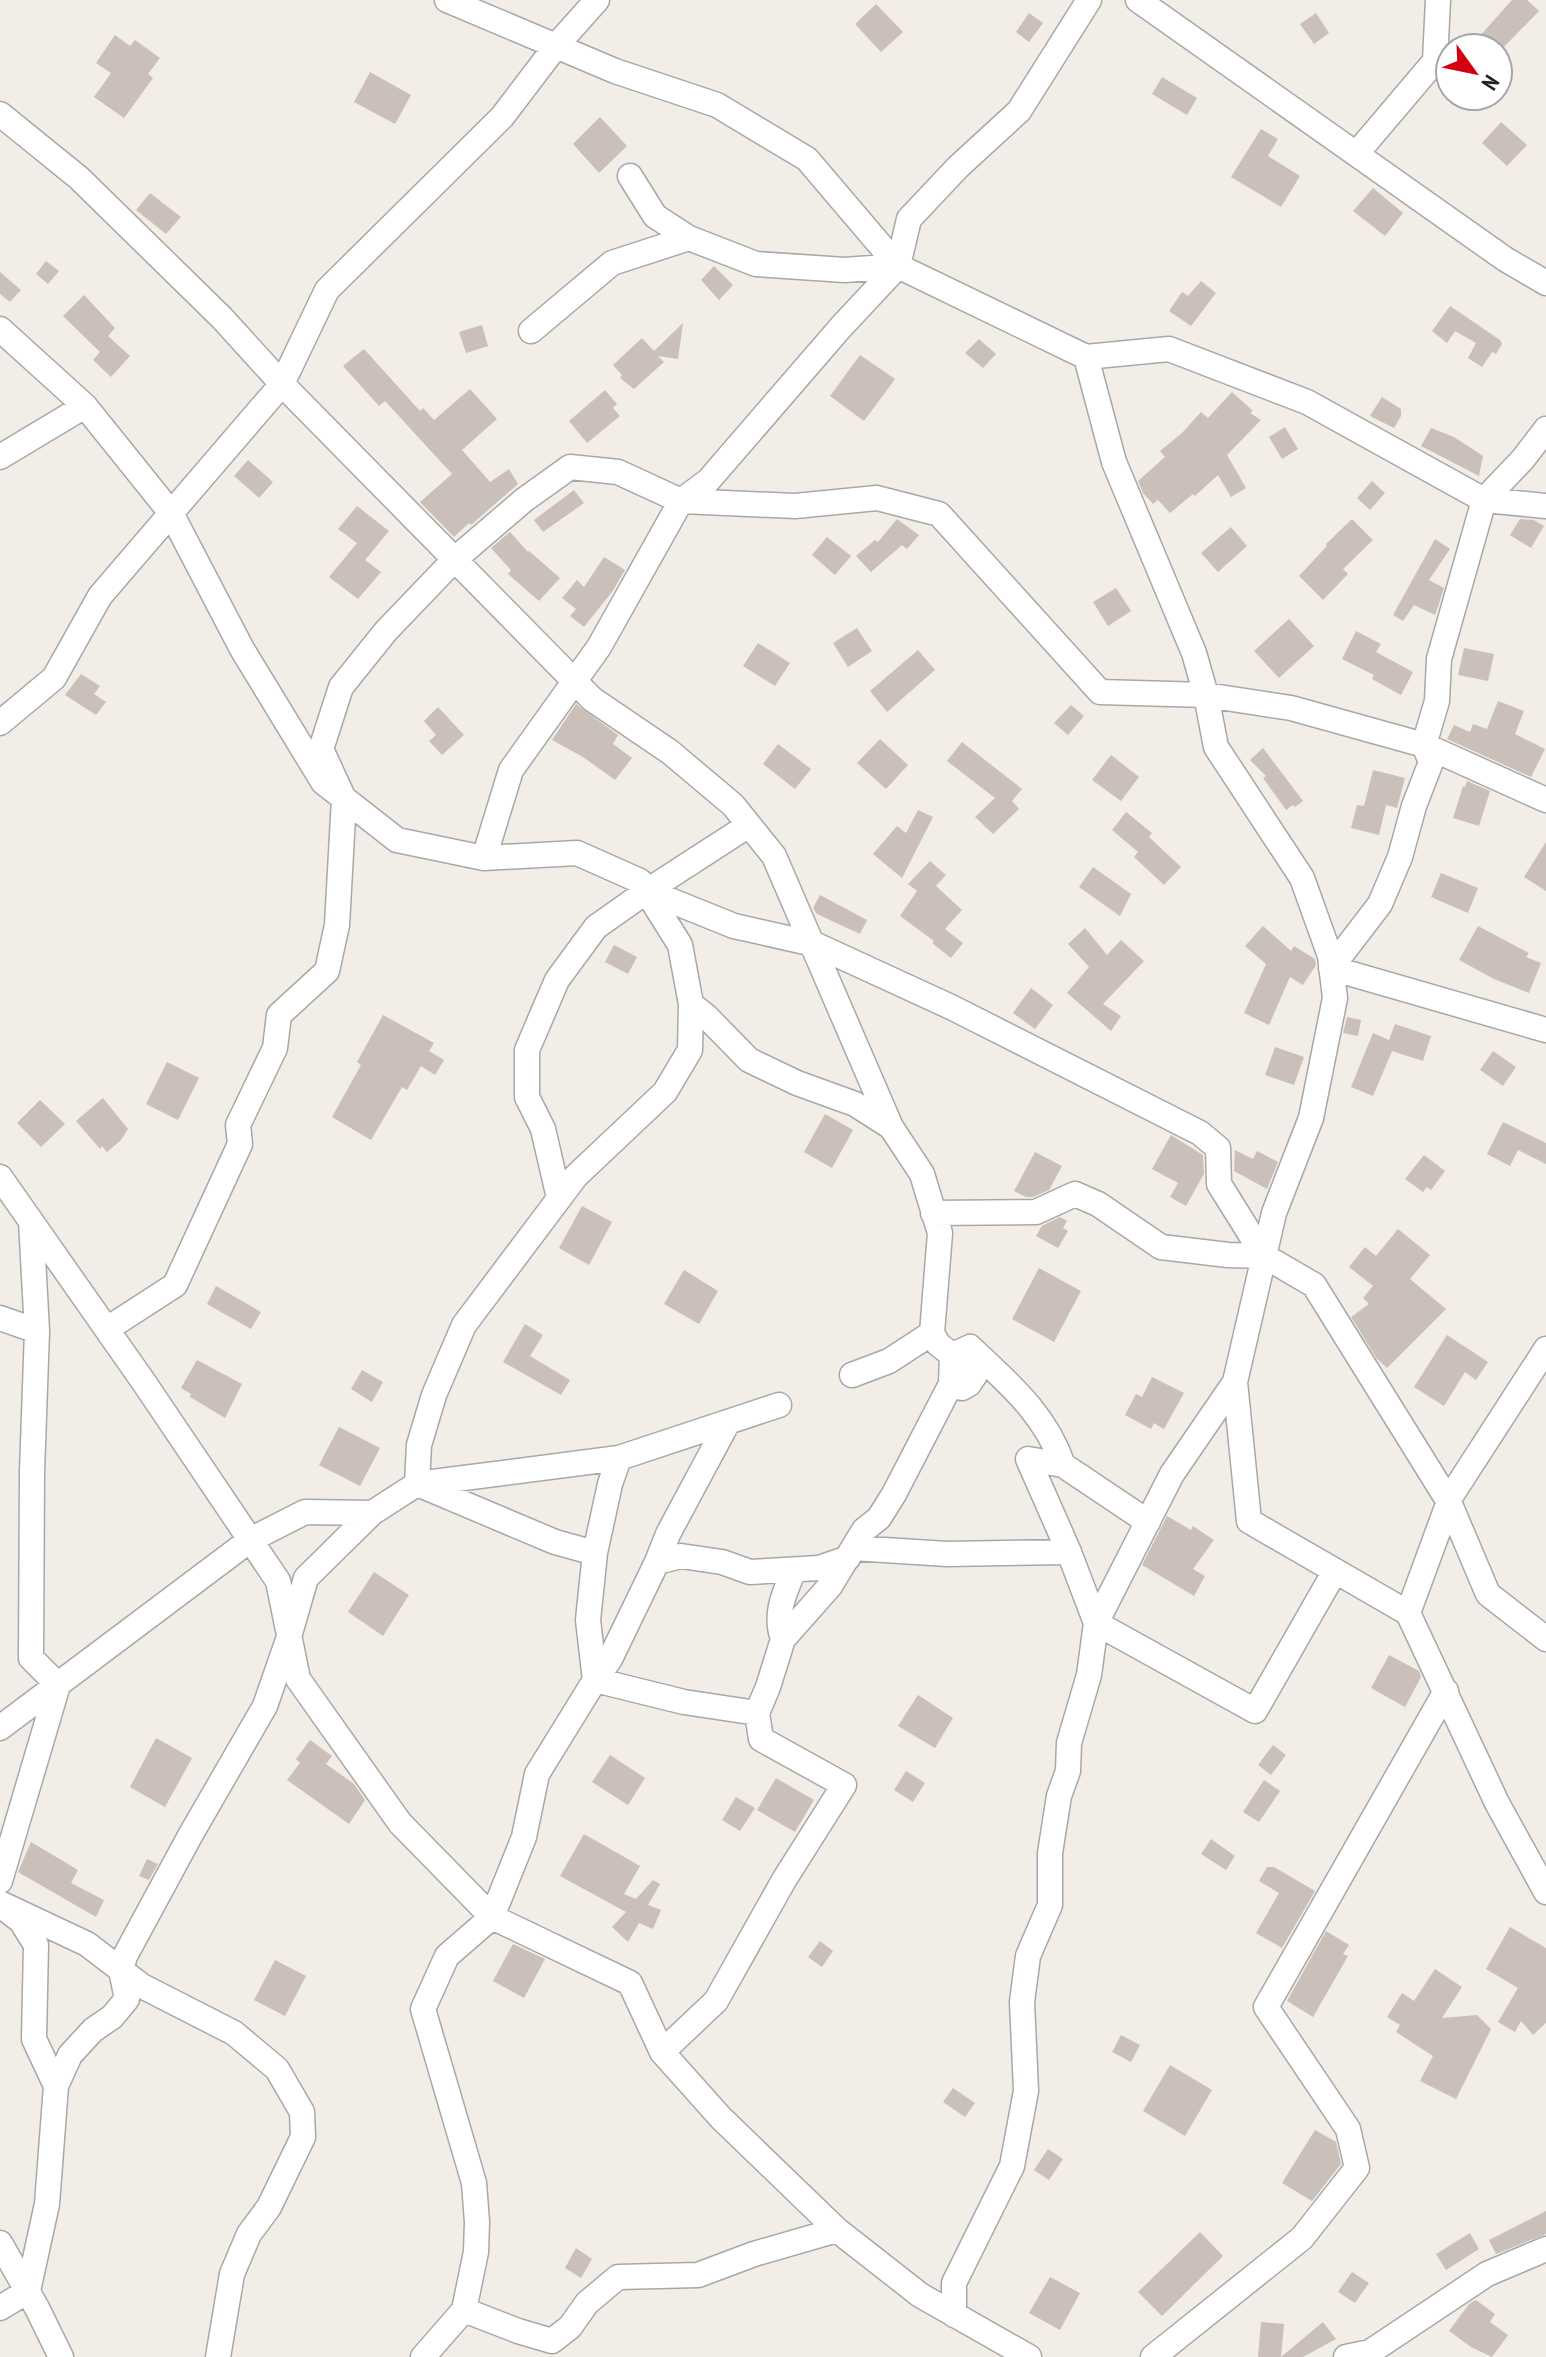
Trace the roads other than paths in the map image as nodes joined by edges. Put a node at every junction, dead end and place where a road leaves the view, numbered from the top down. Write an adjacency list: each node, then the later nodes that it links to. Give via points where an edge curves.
1 (447, 0): 6 (street)
2 (597, 0): 6 (street)
3 (1089, 0): 11 (street, via 1019,111 909,219)
4 (1138, 0): 8 (street)
5 (1438, 0): 8 (street, via 1435,61)
6 (556, 46): 11 (street, via 717,105 807,159); 16 (street, via 502,117 327,290)
7 (0, 114): 16 (street, via 79,178)
8 (1357, 153): 12 (street)
9 (630, 176): 10 (street, via 655,216)
10 (689, 238): 11 (street, via 756,264 845,270); 14 (street, via 612,263)
11 (898, 266): 15 (street); 21 (street, via 708,481)
12 (1546, 283)
13 (0, 329): 17 (street)
14 (531, 331)
15 (1086, 357): 20 (street, via 1169,349 1307,402); 26 (street, via 1114,462 1194,653)
16 (282, 384): 23 (street); 24 (street)
17 (85, 406): 19 (street); 23 (street)
18 (1546, 429): 20 (street)
19 (0, 457)
20 (1484, 500): 22 (street); 28 (street, via 1439,659 1437,701)
21 (681, 501): 24 (street, via 618,472 570,467); 25 (street); 26 (street, via 795,506 877,498 939,514 1100,692)
22 (1546, 506)
23 (171, 513): 27 (street, via 100,596 54,678); 29 (street, via 258,675 323,782)
24 (454, 560): 25 (street); 29 (street, via 341,687 321,749)
25 (575, 682): 31 (street, via 670,752); 32 (street, via 511,770)
26 (1206, 695): 28 (street, via 1291,708); 35 (street, via 1216,747 1302,878)
27 (0, 723)
28 (1424, 745): 30 (street); 35 (street, via 1431,762 1400,857 1380,904)
29 (344, 799): 32 (street, via 397,840); 45 (street, via 337,925 327,971 279,1015 275,1048 238,1125 240,1144 175,1285)
30 (1546, 800)
31 (749, 825): 33 (street); 34 (street, via 774,856)
32 (484, 858): 33 (street, via 577,853 640,881)
33 (647, 891): 34 (street, via 734,926); 36 (street, via 680,945); 40 (street, via 596,927 557,980 527,1050 527,1097 543,1129)
34 (814, 944): 38 (street); 43 (street, via 1200,1133 1218,1148 1219,1184)
35 (1331, 968): 37 (street); 43 (street, via 1335,998 1311,1118 1274,1213)
36 (691, 1004): 38 (street, via 749,1060 855,1104); 40 (street, via 690,1050 665,1092)
37 (1546, 1030)
38 (891, 1127): 41 (street, via 922,1174)
39 (0, 1177): 42 (street)
40 (559, 1198): 56 (street, via 464,1325 419,1445)
41 (933, 1213): 43 (street, via 1036,1212 1075,1194 1161,1247); 47 (street, via 940,1233)
42 (31, 1221): 45 (street); 46 (street)
43 (1264, 1256): 51 (street); 57 (street, via 1314,1285)
44 (0, 1318): 46 (street)
45 (107, 1329): 60 (street)
46 (37, 1331): 75 (street, via 31,1658)
47 (932, 1333): 49 (street, via 938,1344); 50 (street, via 889,1361)
48 (1546, 1349): 57 (street)
49 (961, 1351): 55 (street, via 1030,1406 1054,1438); 63 (street, via 975,1375 962,1388 951,1384 894,1494)
50 (852, 1375)
51 (1235, 1382): 59 (street, via 1172,1474); 67 (street, via 1249,1521)
52 (779, 1405): 53 (street)
53 (728, 1422): 54 (street); 64 (street)
54 (619, 1458): 56 (street); 62 (street)
55 (1063, 1465): 59 (street); 61 (street, via 1028,1459)
56 (417, 1484): 58 (street); 62 (street, via 543,1538)
57 (1449, 1502): 69 (street); 73 (street, via 1488,1594)
58 (372, 1513): 60 (street, via 305,1512); 71 (street, via 306,1578)
59 (1148, 1522): 70 (street)
60 (250, 1540): 71 (street, via 278,1581); 75 (street)
61 (1069, 1552): 63 (street); 70 (street)
62 (595, 1553): 74 (street, via 588,1620)
63 (850, 1553): 65 (street, via 819,1568); 72 (street, via 830,1586)
64 (657, 1562): 66 (street, via 681,1556); 74 (street)
65 (794, 1570): 66 (street); 68 (street)
66 (757, 1571): 68 (street)
67 (1335, 1571): 69 (street); 70 (street, via 1255,1711)
68 (781, 1602): 72 (street, via 777,1624)
69 (1408, 1613): 76 (street)
70 (1096, 1623): 92 (street, via 1089,1675 1059,1796 1050,1905 1028,1956 1022,2002 1026,2091 1012,2166 954,2283)
71 (289, 1637): 82 (street, via 298,1679 400,1823); 83 (street, via 265,1706)
72 (783, 1639): 77 (street)
73 (1546, 1639)
74 (595, 1680): 77 (street); 82 (street, via 537,1774 524,1837)
75 (58, 1685): 78 (street); 79 (street)
76 (1446, 1691): 80 (street, via 1497,1803); 97 (street, via 1266,2007 1348,2129 1357,2168 1302,2238)
77 (757, 1713): 84 (street, via 761,1739 844,1785 716,2001)
78 (0, 1728)
79 (0, 1881)
80 (1546, 1892)
81 (0, 1904): 83 (street, via 87,1944); 85 (street, via 21,1921 36,1945 34,2039)
82 (492, 1917): 84 (street, via 630,1983); 91 (street, via 447,1956 423,2009 474,2183 476,2252)
83 (121, 1970): 85 (street, via 127,1999 70,2055); 94 (street, via 234,2033 277,2069 302,2112 303,2137 232,2274)
84 (662, 2052): 86 (street, via 721,2118)
85 (56, 2086): 89 (street, via 47,2204)
86 (837, 2230): 91 (street, via 698,2275 618,2277 552,2341); 92 (street)
87 (0, 2243): 89 (street)
88 (1546, 2249): 98 (street, via 1487,2274 1370,2352)
89 (28, 2291): 90 (street); 93 (street)
90 (0, 2308)
91 (464, 2310): 95 (street)
92 (954, 2315): 96 (street)
93 (61, 2357)
94 (218, 2357)
95 (423, 2357)
96 (1029, 2357)
97 (1153, 2357)
98 (1346, 2357)

